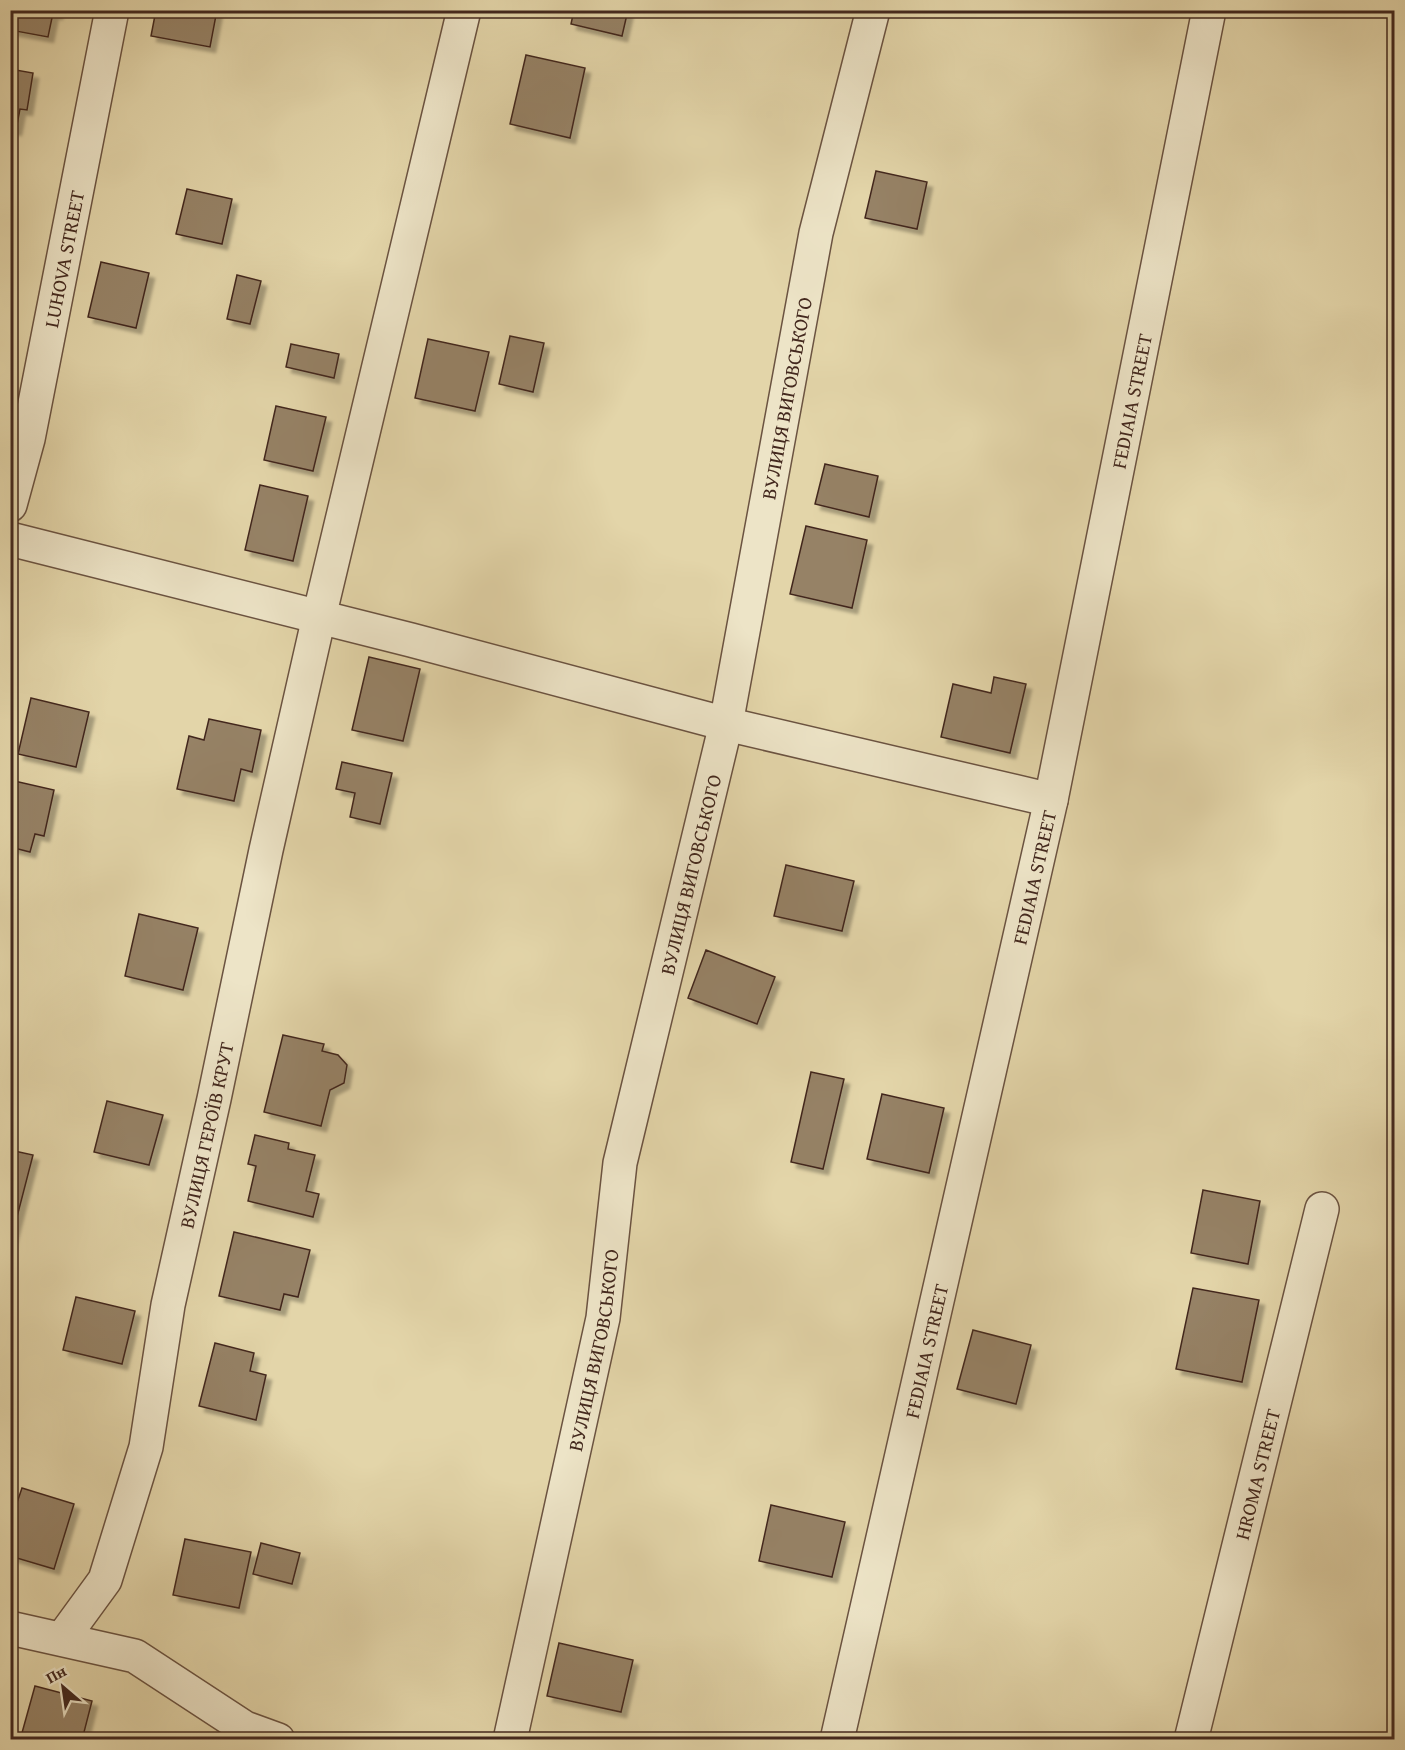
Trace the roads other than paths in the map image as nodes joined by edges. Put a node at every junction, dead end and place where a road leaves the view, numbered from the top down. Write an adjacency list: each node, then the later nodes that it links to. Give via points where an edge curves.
1 (112, 10): 5 (street, LUHOVA STREET, via 28,439)
2 (464, 10): 7 (street, ВУЛИЦЯ ГЕРОЇВ КРУТ)
3 (873, 10): 8 (street, ВУЛИЦЯ ВИГОВСЬКОГО, via 816,233)
4 (1209, 10): 9 (street, FEDIAIA STREET)
5 (10, 505)
6 (10, 539): 7 (street)
7 (319, 617): 8 (street); 12 (street, ВУЛИЦЯ ГЕРОЇВ КРУТ, via 168,1305 146,1447 105,1580)
8 (726, 724): 9 (street); 14 (street, ВУЛИЦЯ ВИГОВСЬКОГО, via 620,1163 603,1318)
9 (1051, 800): 15 (street, FEDIAIA STREET)
10 (1322, 1209): 16 (street, HROMA STREET)
11 (10, 1628): 12 (street)
12 (62, 1639): 13 (street, via 135,1656 245,1728)
13 (278, 1740)
14 (510, 1740)
15 (837, 1740)
16 (1191, 1740)

